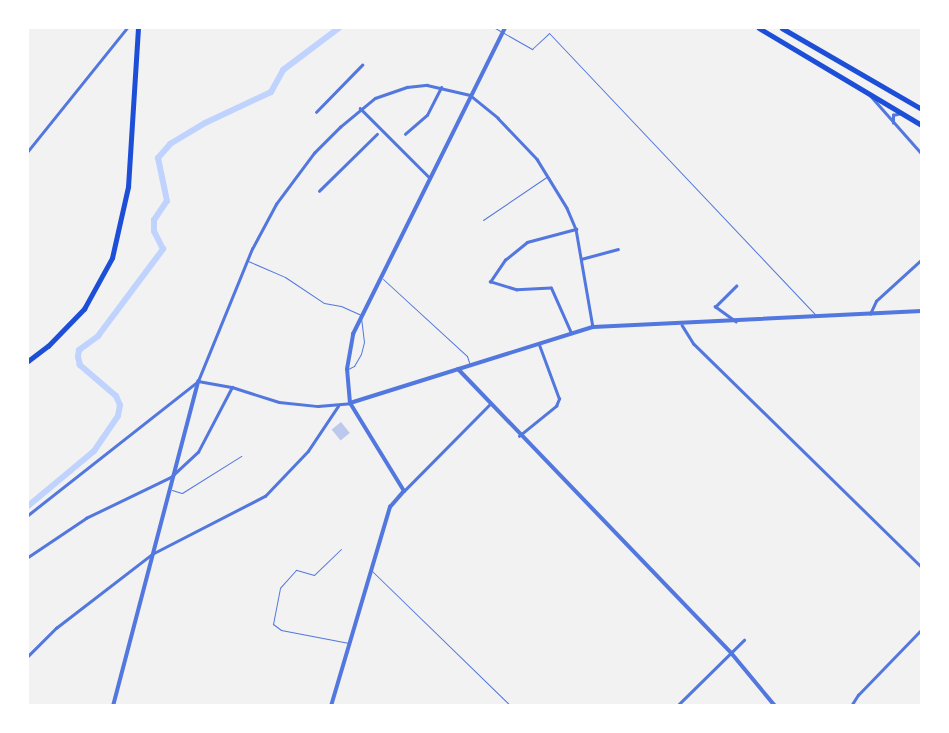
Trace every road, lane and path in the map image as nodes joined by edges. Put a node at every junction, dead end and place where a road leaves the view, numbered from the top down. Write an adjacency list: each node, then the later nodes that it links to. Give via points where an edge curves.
1 (127, 28): 19 (street)
2 (138, 28): 41 (main road, via 128,187 112,258 84,309 48,346)
3 (495, 28): 6 (lane)
4 (759, 28): 9 (main road)
5 (782, 28): 12 (main road)
6 (504, 30): 10 (street); 35 (lane, via 532,49 550,33)
7 (362, 65): 13 (street)
8 (441, 87): 10 (street); 11 (street, via 427,85 392,90); 18 (street, via 427,115)
9 (868, 91): 14 (main road); 16 (street)
10 (470, 95): 21 (street, via 498,118); 22 (street)
11 (360, 108): 22 (street); 29 (street, via 334,132 297,175 276,204)
12 (922, 109)
13 (316, 112)
14 (904, 113): 15 (main road); 16 (street, via 894,115)
15 (922, 124)
16 (894, 125): 20 (street)
17 (377, 134): 23 (street)
18 (405, 134)
19 (28, 151)
20 (922, 154)
21 (548, 176): 24 (lane); 25 (street)
22 (430, 178): 30 (street)
23 (318, 191)
24 (483, 220)
25 (576, 229): 27 (street); 39 (street, via 528,242 505,260 490,282 517,290 551,288)
26 (618, 249): 27 (street)
27 (581, 258): 38 (street)
28 (922, 259): 34 (street, via 876,301)
29 (248, 261): 33 (lane, via 324,302); 45 (street)
30 (380, 276): 33 (street); 42 (lane, via 467,356)
31 (736, 286): 36 (street, via 715,307)
32 (922, 311): 34 (street)
33 (361, 315): 43 (street, via 353,334); 43 (lane, via 363,348 354,366)
34 (870, 315): 35 (street)
35 (816, 316): 36 (street)
36 (736, 322): 37 (street)
37 (682, 325): 38 (street); 59 (street, via 694,344)
38 (593, 327): 39 (street)
39 (571, 333): 40 (street)
40 (538, 343): 42 (street); 50 (street, via 559,399 556,406)
41 (28, 361)
42 (470, 365): 44 (street)
43 (347, 369): 47 (street)
44 (458, 369): 47 (street); 48 (street)
45 (198, 382): 46 (street); 52 (street); 55 (street)
46 (232, 387): 49 (street, via 279,402); 52 (street, via 198,452)
47 (350, 403): 49 (street); 54 (street)
48 (490, 405): 50 (street); 54 (street)
49 (338, 406): 57 (street, via 308,451 266,496)
50 (519, 436): 64 (street)
51 (242, 456): 53 (lane, via 182,492)
52 (172, 477): 53 (street); 58 (street, via 86,518)
53 (168, 489): 57 (street)
54 (404, 491): 60 (street, via 390,507)
55 (28, 515)
56 (340, 549): 63 (lane, via 314,575 296,570 280,588 273,624 281,630)
57 (152, 554): 65 (street, via 56,628); 66 (street)
58 (28, 557)
59 (922, 567)
60 (372, 571): 63 (street); 68 (lane)
61 (922, 629): 71 (street, via 858,694)
62 (744, 640): 64 (street)
63 (349, 643): 67 (street)
64 (732, 654): 69 (street); 70 (street)
65 (28, 656)
66 (113, 706)
67 (331, 706)
68 (511, 706)
69 (677, 706)
70 (775, 706)
71 (851, 706)

